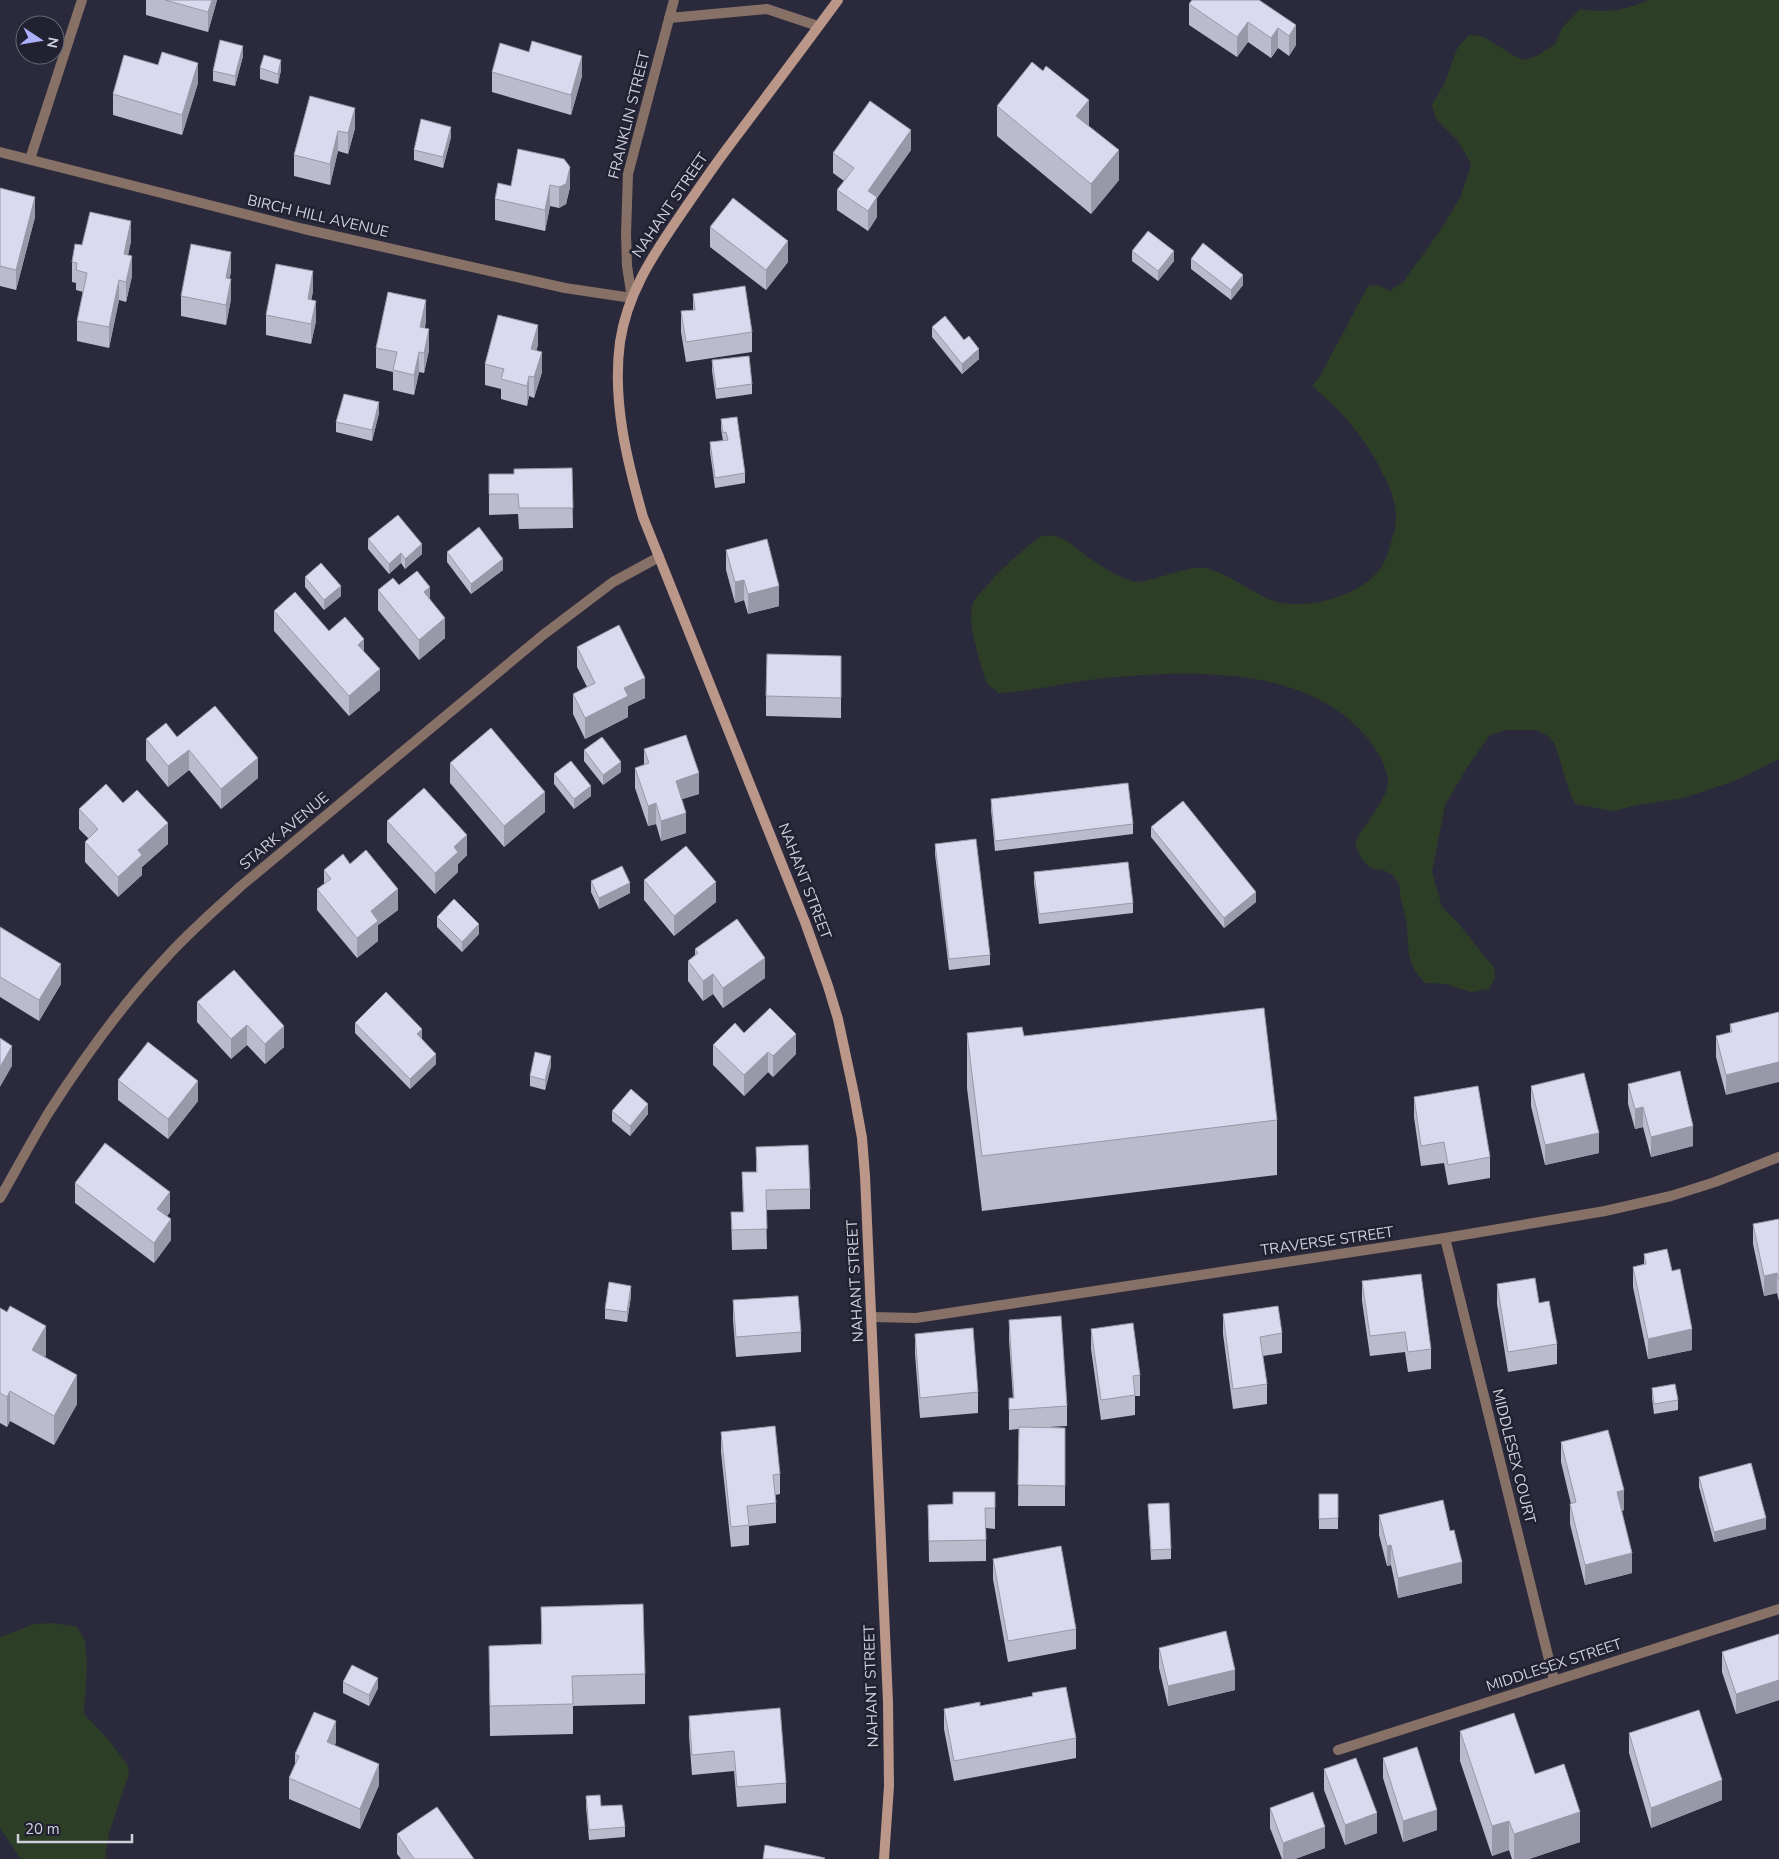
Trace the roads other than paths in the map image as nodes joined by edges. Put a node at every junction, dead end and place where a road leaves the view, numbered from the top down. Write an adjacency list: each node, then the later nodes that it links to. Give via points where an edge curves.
1 (82, 0): 7 (street)
2 (674, 0): 4 (street, FRANKLIN STREET)
3 (838, 0): 5 (main road, NAHANT STREET)
4 (669, 18): 5 (street, via 768,9); 8 (street, FRANKLIN STREET, via 627,181 627,266)
5 (818, 26): 8 (main road, NAHANT STREET, via 649,260)
6 (0, 152): 7 (street, BIRCH HILL AVENUE)
7 (30, 159): 8 (street, BIRCH HILL AVENUE, via 314,231 565,288)
8 (632, 298): 9 (main road, NAHANT STREET, via 620,341 618,370 622,429 634,486)
9 (659, 558): 11 (street, STARK AVENUE, via 613,582 543,635 211,913 165,959 95,1045 50,1112); 13 (main road, NAHANT STREET, via 805,922 838,1019 862,1138)
10 (1779, 1157): 12 (street, TRAVERSE STREET, via 1671,1196)
11 (0, 1198)
12 (1445, 1238): 13 (street, TRAVERSE STREET, via 916,1318); 15 (street, MIDDLESEX COURT)
13 (872, 1317): 17 (main road, NAHANT STREET, via 888,1702 889,1786)
14 (1779, 1609): 15 (street, MIDDLESEX STREET)
15 (1554, 1680): 16 (street, MIDDLESEX STREET)
16 (1338, 1750)
17 (884, 1859)

